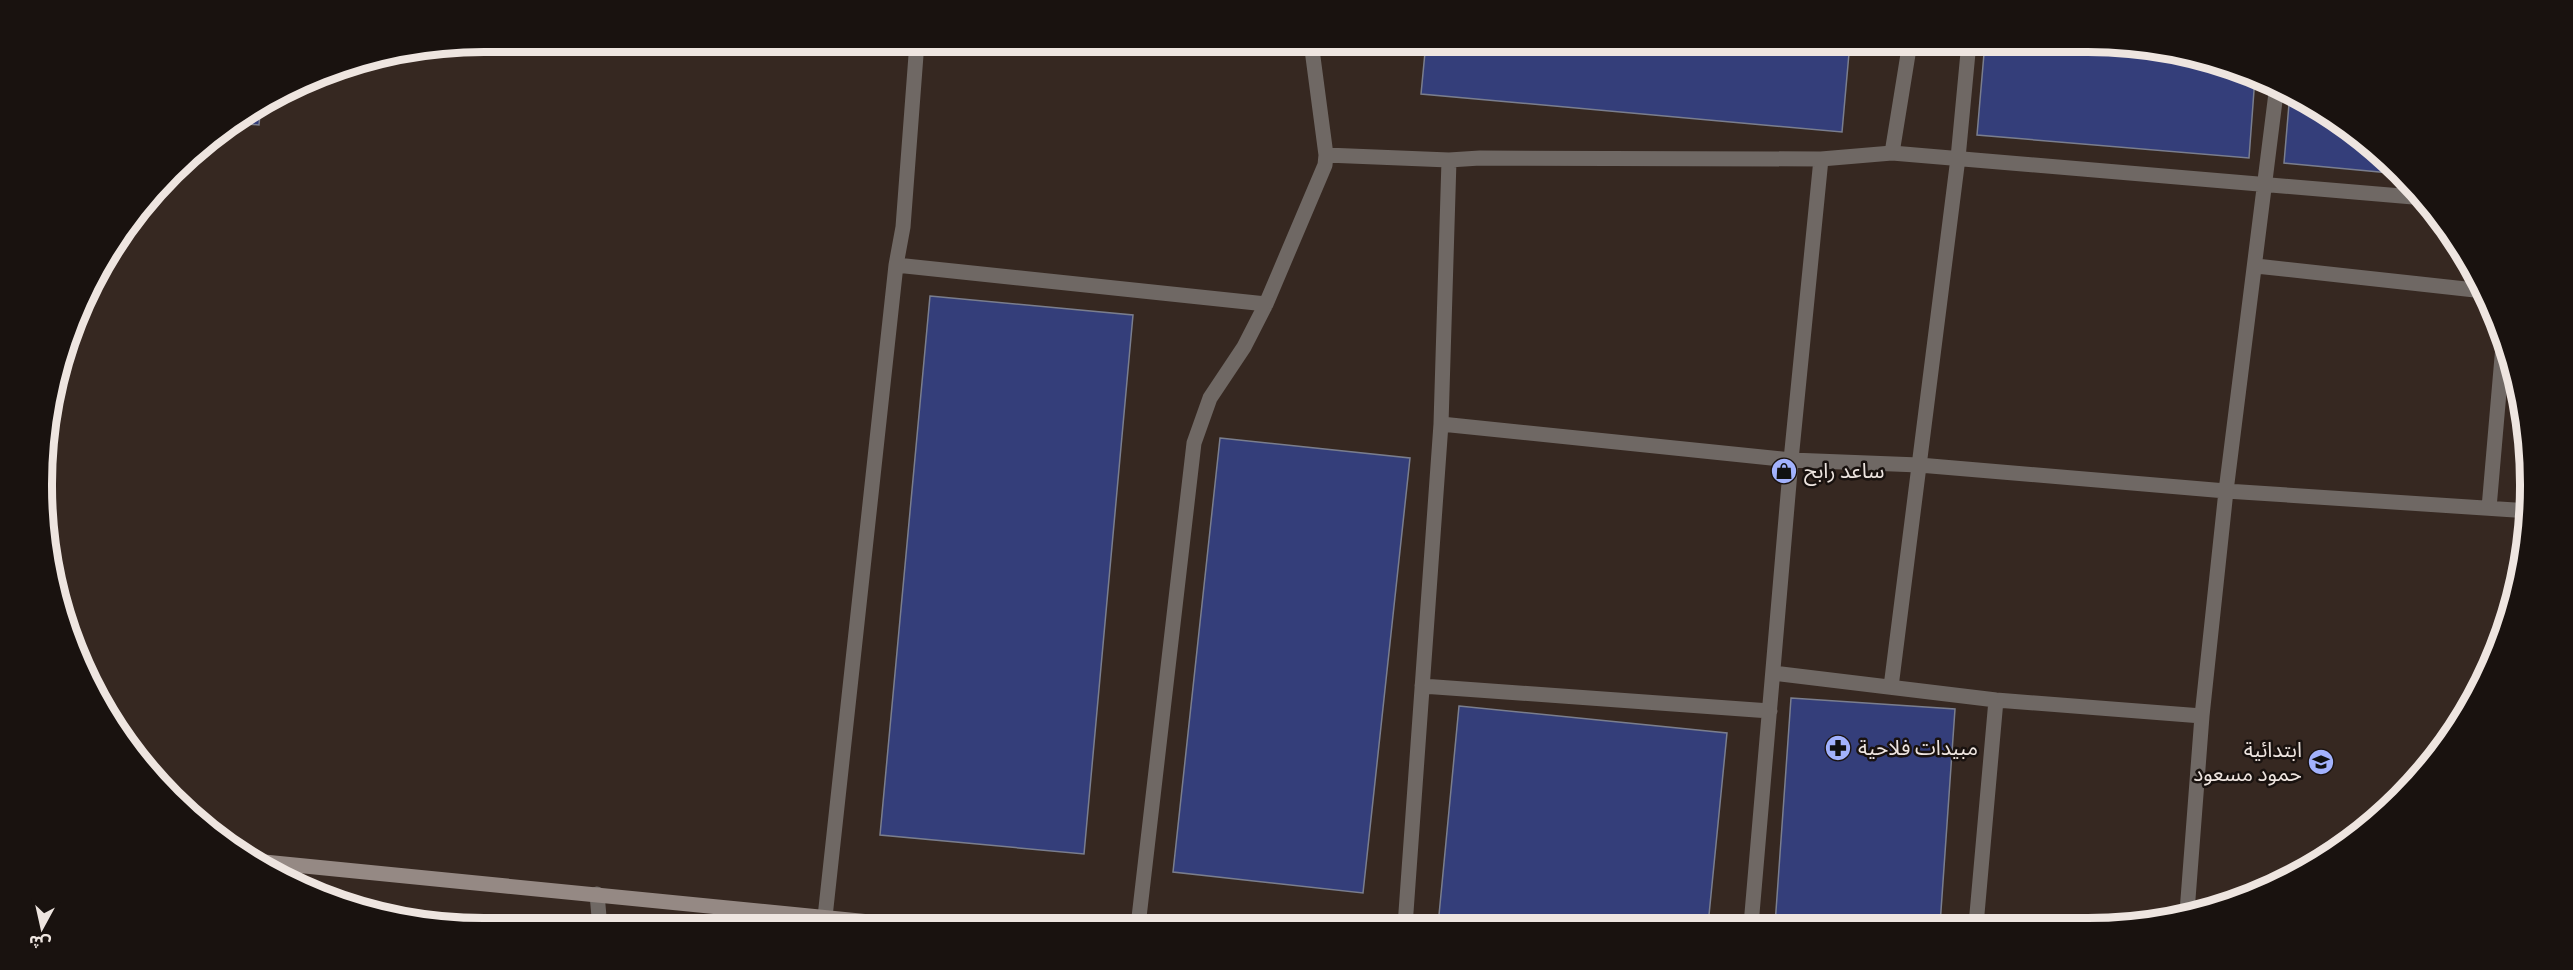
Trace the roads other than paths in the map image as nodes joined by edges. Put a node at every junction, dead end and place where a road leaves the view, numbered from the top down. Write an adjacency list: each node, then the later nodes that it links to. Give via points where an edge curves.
1 (916, 52): 13 (street, via 903,227)
2 (1312, 52): 7 (street)
3 (1908, 52): 6 (street)
4 (1968, 52): 8 (street)
5 (2276, 95): 11 (street)
6 (1892, 153): 8 (street); 9 (street)
7 (1326, 155): 10 (street); 16 (street, via 1322,174)
8 (1958, 158): 11 (street); 20 (street)
9 (1821, 159): 10 (street); 19 (street)
10 (1449, 160): 18 (street)
11 (2265, 186): 12 (street); 14 (street)
12 (2410, 197)
13 (896, 265): 16 (street); 33 (street)
14 (2256, 266): 15 (street); 21 (street)
15 (2474, 290)
16 (1266, 304): 36 (street, via 1244,347 1210,398 1194,443)
17 (2502, 359): 22 (street)
18 (1441, 424): 19 (street); 25 (street)
19 (1791, 460): 20 (street); 24 (street)
20 (1919, 465): 21 (street); 26 (street)
21 (2226, 491): 22 (street); 29 (street)
22 (2489, 508): 23 (street)
23 (2520, 510)
24 (1773, 673): 26 (street); 28 (street)
25 (1422, 686): 28 (street); 37 (street)
26 (1891, 687): 27 (street)
27 (1996, 700): 29 (street); 39 (street)
28 (1770, 711): 38 (street)
29 (2202, 716): 32 (street)
30 (275, 863): 31 (street)
31 (597, 894): 33 (street); 34 (street)
32 (2187, 906)
33 (825, 917): 35 (street)
34 (599, 918)
35 (834, 918)
36 (1139, 918)
37 (1406, 918)
38 (1751, 918)
39 (1977, 918)

